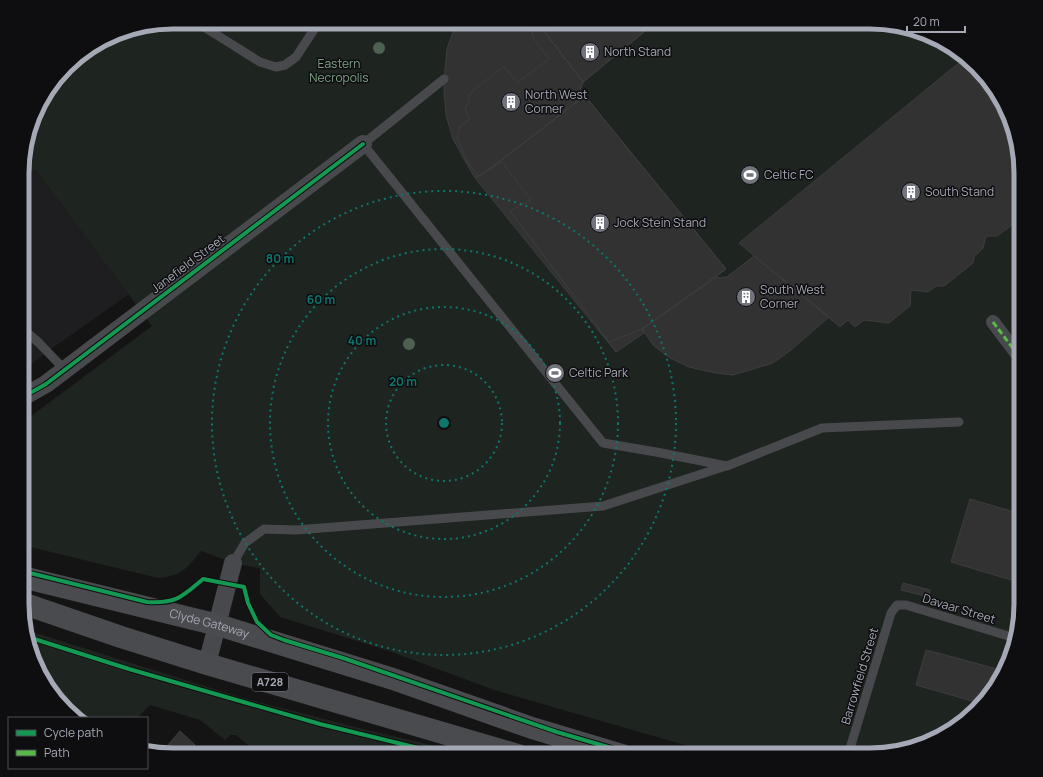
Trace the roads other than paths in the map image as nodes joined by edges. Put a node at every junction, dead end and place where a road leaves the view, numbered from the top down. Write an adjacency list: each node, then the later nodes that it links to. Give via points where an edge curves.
1 (207, 29): 2 (lane, via 260,62 276,67 296,58)
2 (315, 29)
3 (444, 79): 4 (lane)
4 (363, 144): 8 (street, Janefield Street); 11 (lane, via 603,443)
5 (993, 322): 7 (street)
6 (29, 335): 8 (lane)
7 (1014, 350)
8 (65, 370): 9 (street, Janefield Street)
9 (29, 394)
10 (959, 422): 11 (lane, via 822,428)
11 (727, 466): 12 (lane, via 602,506 296,530 264,529 245,543)
12 (233, 563): 16 (street)
13 (29, 579): 16 (main road, Clyde Gateway)
14 (29, 605): 18 (main road, A728)
15 (897, 606): 17 (lane, Davaar Street, via 906,605); 21 (lane, Barrowfield Street, via 891,613)
16 (218, 625): 18 (street); 20 (main road, Clyde Gateway, via 393,679 532,728)
17 (1010, 636)
18 (207, 664): 19 (main road, A728)
19 (494, 748)
20 (599, 748)
21 (850, 748)

